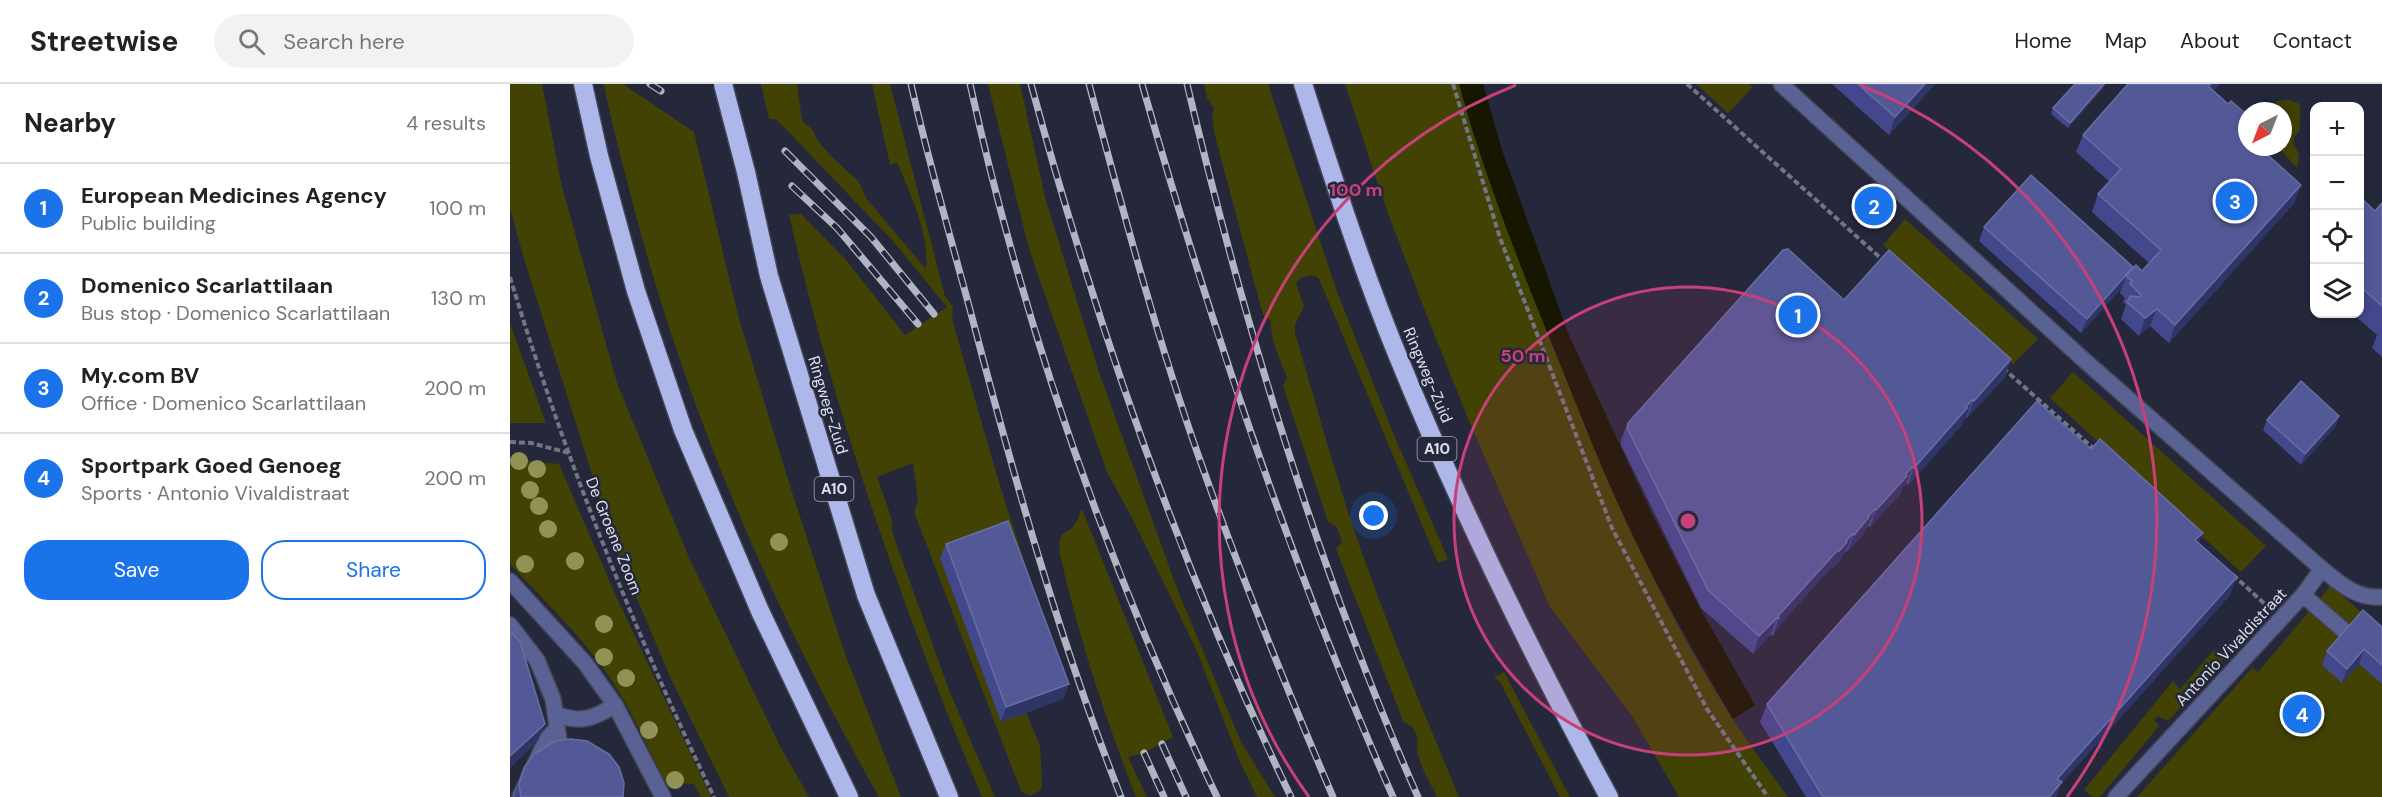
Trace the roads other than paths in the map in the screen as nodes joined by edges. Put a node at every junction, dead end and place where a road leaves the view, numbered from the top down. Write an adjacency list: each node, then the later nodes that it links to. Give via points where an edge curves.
1 (583, 84): 16 (highway, via 636,291 683,430 760,611)
2 (723, 84): 17 (highway, Ringweg-Zuid / A10, bridge, via 769,276 866,595)
3 (1303, 84): 18 (highway, Ringweg-Zuid / A10, via 1345,215 1397,354 1523,633)
4 (1781, 84): 5 (street, via 2084,360)
5 (2322, 569): 7 (street, Antonio Vivaldistraat); 8 (street, via 2352,592)
6 (510, 581): 11 (street, via 585,663)
7 (2303, 594): 10 (street); 19 (street, Antonio Vivaldistraat)
8 (2382, 597)
9 (510, 625): 12 (street, via 537,660 553,699)
10 (2348, 634)
11 (615, 705): 12 (street, via 587,719); 15 (street)
12 (556, 722): 13 (street, via 560,747); 14 (street)
13 (551, 767)
14 (520, 797)
15 (663, 797)
16 (849, 797)
17 (949, 797)
18 (1609, 797)
19 (2116, 797)

